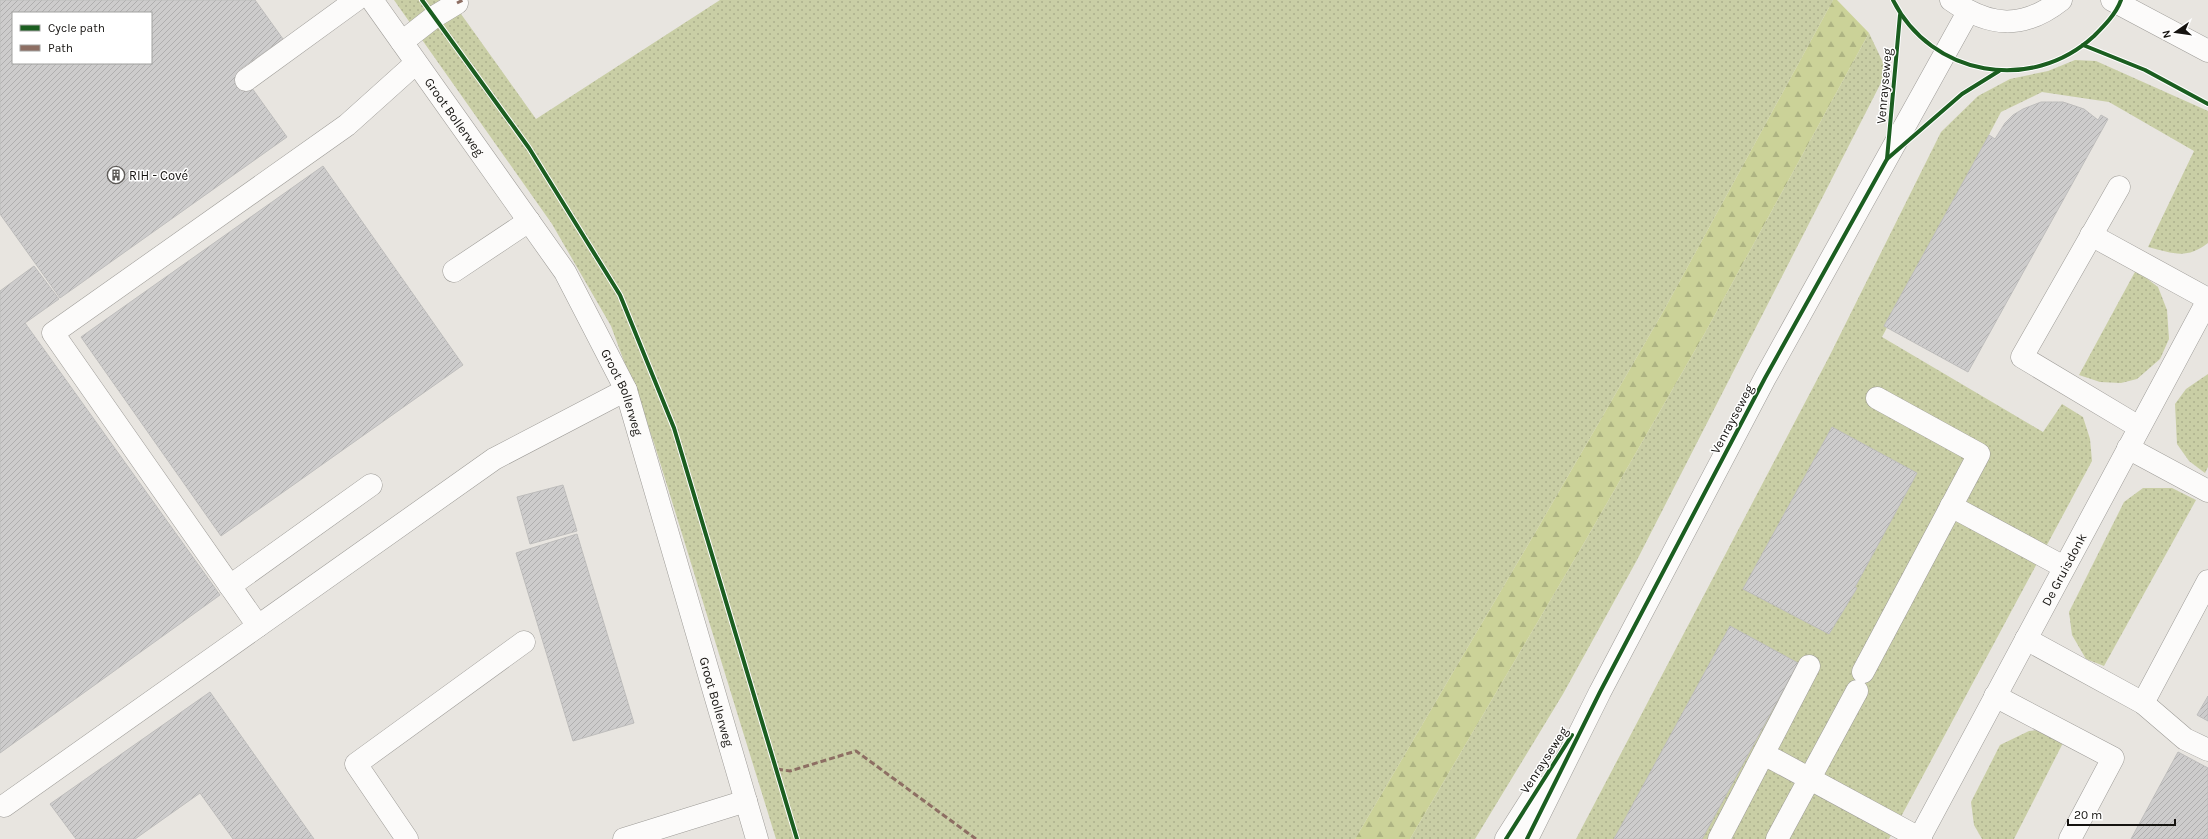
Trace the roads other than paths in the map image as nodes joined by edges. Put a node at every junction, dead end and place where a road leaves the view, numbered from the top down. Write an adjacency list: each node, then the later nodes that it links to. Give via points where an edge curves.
1 (356, 0): 10 (street)
2 (372, 0): 7 (street, Groot Bollerweg)
3 (2061, 0): 6 (street, via 2048,11 2029,19 2008,22 1987,20)
4 (2112, 0): 8 (street)
5 (457, 3): 7 (street)
6 (1959, 6): 31 (street, Venrayseweg)
7 (402, 42): 9 (street, Groot Bollerweg)
8 (2208, 51)
9 (416, 63): 12 (street, Groot Bollerweg); 26 (street, via 347,125 53,333)
10 (246, 80)
11 (2119, 187): 13 (street)
12 (529, 221): 14 (street); 17 (street, Groot Bollerweg, via 565,272)
13 (2091, 235): 15 (street); 19 (street, via 2022,357)
14 (454, 271)
15 (2208, 299): 16 (street, De Gruisdonk)
16 (2202, 327): 19 (street, De Gruisdonk)
17 (626, 390): 27 (street, via 494,460); 37 (street, Groot Bollerweg)
18 (1877, 398): 23 (street, via 1979,454)
19 (2139, 427): 20 (street, De Gruisdonk)
20 (2128, 448): 22 (street); 24 (street, De Gruisdonk)
21 (371, 485): 26 (street)
22 (2208, 491)
23 (1952, 506): 24 (street); 36 (street)
24 (2064, 567): 28 (street, De Gruisdonk)
25 (2208, 581): 33 (street)
26 (230, 586): 27 (street)
27 (258, 626): 38 (street)
28 (2026, 639): 32 (street, De Gruisdonk); 33 (street)
29 (524, 642): 39 (street, via 356,764)
30 (1809, 666): 35 (street)
31 (1600, 692): 42 (street, Venrayseweg); 43 (street, Venrayseweg)
32 (1995, 696): 46 (street, De Gruisdonk); 47 (street, via 2113,758)
33 (2143, 703): 34 (street, via 2185,739)
34 (2208, 750)
35 (1764, 754): 36 (street); 44 (street)
36 (1810, 778): 45 (street); 46 (street)
37 (746, 801): 40 (street); 41 (street, Groot Bollerweg)
38 (1, 808)
39 (407, 839)
40 (624, 839)
41 (757, 839)
42 (1506, 839)
43 (1526, 839)
44 (1718, 839)
45 (1778, 839)
46 (1920, 839)
47 (2070, 839)

